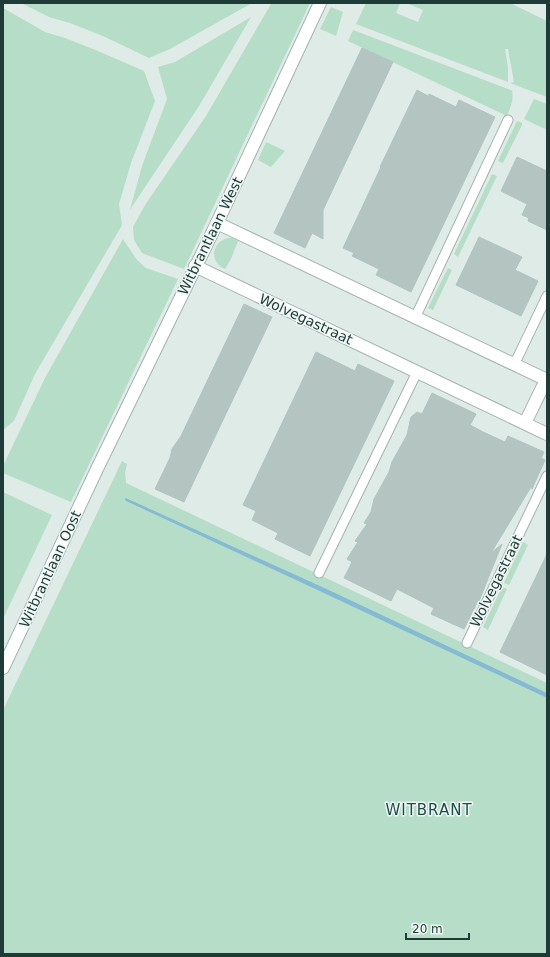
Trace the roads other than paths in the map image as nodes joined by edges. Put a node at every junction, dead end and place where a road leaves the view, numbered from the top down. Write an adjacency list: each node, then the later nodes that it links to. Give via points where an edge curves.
1 (320, 3): 3 (street, Witbrantlaan West)
2 (508, 120): 6 (lane)
3 (217, 223): 4 (street, Witbrantlaan West); 6 (street)
4 (195, 266): 8 (street, Wolvegastraat); 12 (street, Witbrantlaan West)
5 (547, 296): 7 (lane)
6 (415, 318): 7 (street)
7 (514, 365): 9 (street)
8 (417, 372): 10 (street, Wolvegastraat); 14 (lane)
9 (546, 380): 10 (street)
10 (524, 423): 11 (street, Wolvegastraat)
11 (547, 434)
12 (97, 469): 16 (street, Witbrantlaan Oost)
13 (547, 476): 15 (lane, Wolvegastraat)
14 (319, 573)
15 (467, 644)
16 (3, 668)

